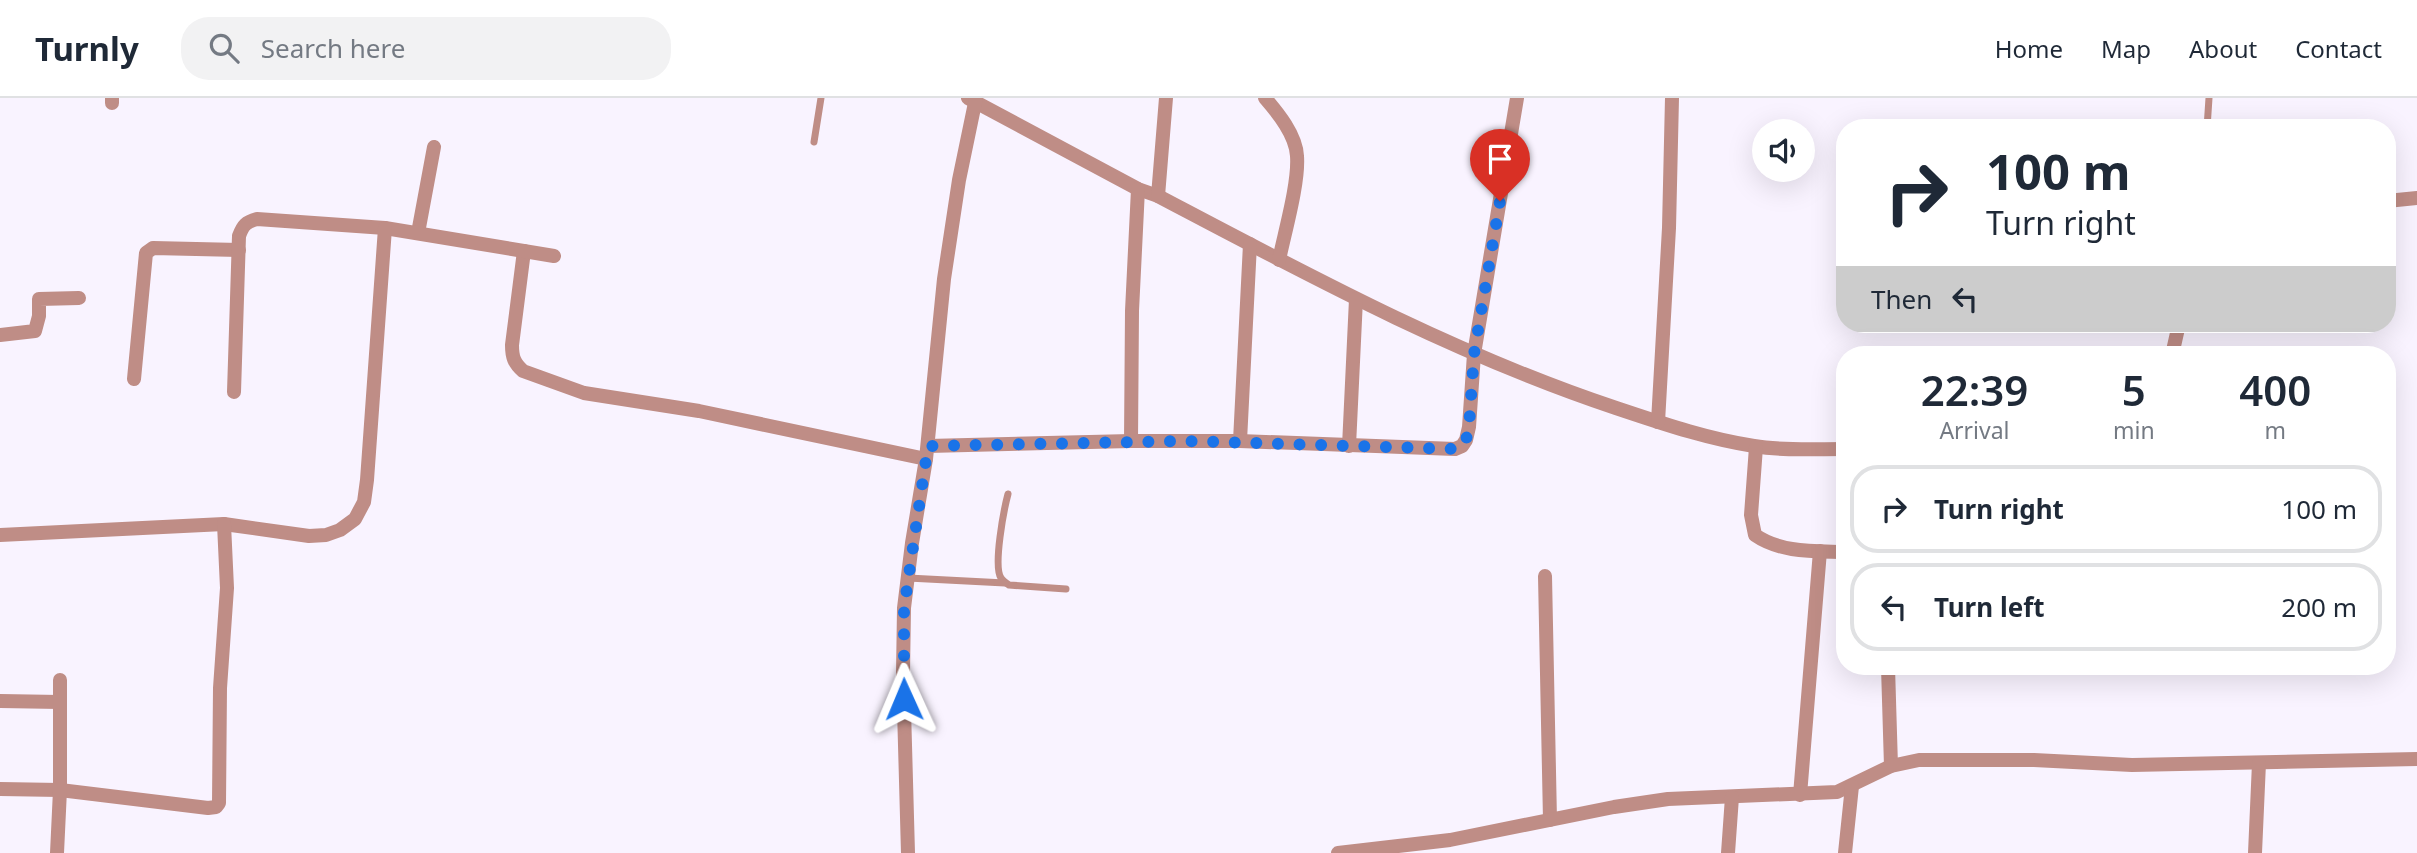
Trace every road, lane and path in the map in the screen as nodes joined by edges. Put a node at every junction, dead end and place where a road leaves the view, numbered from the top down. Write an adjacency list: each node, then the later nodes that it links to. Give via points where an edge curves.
1 (821, 98): 9 (lane)
2 (1166, 98): 12 (street)
3 (1265, 98): 21 (street, via 1292,138 1297,154)
4 (1517, 98): 25 (street)
5 (1672, 98): 28 (street)
6 (2209, 98): 8 (lane)
7 (973, 100): 11 (street); 34 (street, via 944,279)
8 (2208, 119)
9 (814, 142)
10 (434, 147): 16 (street)
11 (1138, 189): 12 (street); 29 (street)
12 (1158, 196): 17 (street)
13 (2417, 198): 14 (street)
14 (2396, 200)
15 (385, 228): 16 (street); 18 (street, via 257,219 242,226); 36 (street, via 364,502 355,519 340,530 309,536)
16 (418, 233): 19 (street)
17 (1250, 244): 21 (street); 30 (street)
18 (239, 250): 26 (street, via 153,248 146,253); 27 (street)
19 (524, 251): 20 (street); 34 (street, via 512,345 516,364 523,371 584,393)
20 (554, 256)
21 (1279, 260): 23 (street)
22 (79, 298): 24 (street, via 39,299 35,331)
23 (1356, 299): 25 (street); 31 (street)
24 (0, 335)
25 (1474, 354): 28 (street); 31 (street, via 1469,427 1462,446)
26 (134, 379)
27 (234, 392)
28 (1658, 422): 32 (street)
29 (1131, 441): 30 (street); 34 (street)
30 (1240, 442): 31 (street)
31 (1349, 446)
32 (1756, 447): 33 (street); 38 (street, via 1751,515 1755,534 1768,544)
33 (1836, 449)
34 (927, 452): 41 (street)
35 (1008, 494): 42 (lane, via 1000,538 999,572)
36 (224, 524): 37 (street); 53 (street, via 227,588 219,803 208,808)
37 (0, 536)
38 (1820, 551): 39 (street); 54 (street)
39 (1836, 552)
40 (1545, 576): 56 (street)
41 (907, 578): 42 (lane); 58 (street, via 903,673)
42 (1005, 583): 43 (lane)
43 (1066, 589)
44 (1888, 675): 50 (street)
45 (60, 680): 47 (street)
46 (0, 701): 47 (street)
47 (60, 702): 53 (street)
48 (2417, 759): 49 (street)
49 (2259, 763): 50 (street, via 2132,765 1952,758); 62 (street)
50 (1891, 766): 51 (street)
51 (1852, 786): 54 (street, via 1838,792); 61 (street)
52 (0, 789): 53 (street)
53 (60, 790): 57 (street)
54 (1800, 795): 55 (street)
55 (1732, 797): 56 (street, via 1668,799); 60 (street)
56 (1550, 820): 59 (street, via 1450,840)
57 (57, 853)
58 (908, 853)
59 (1338, 853)
60 (1728, 853)
61 (1844, 853)
62 (2255, 853)

